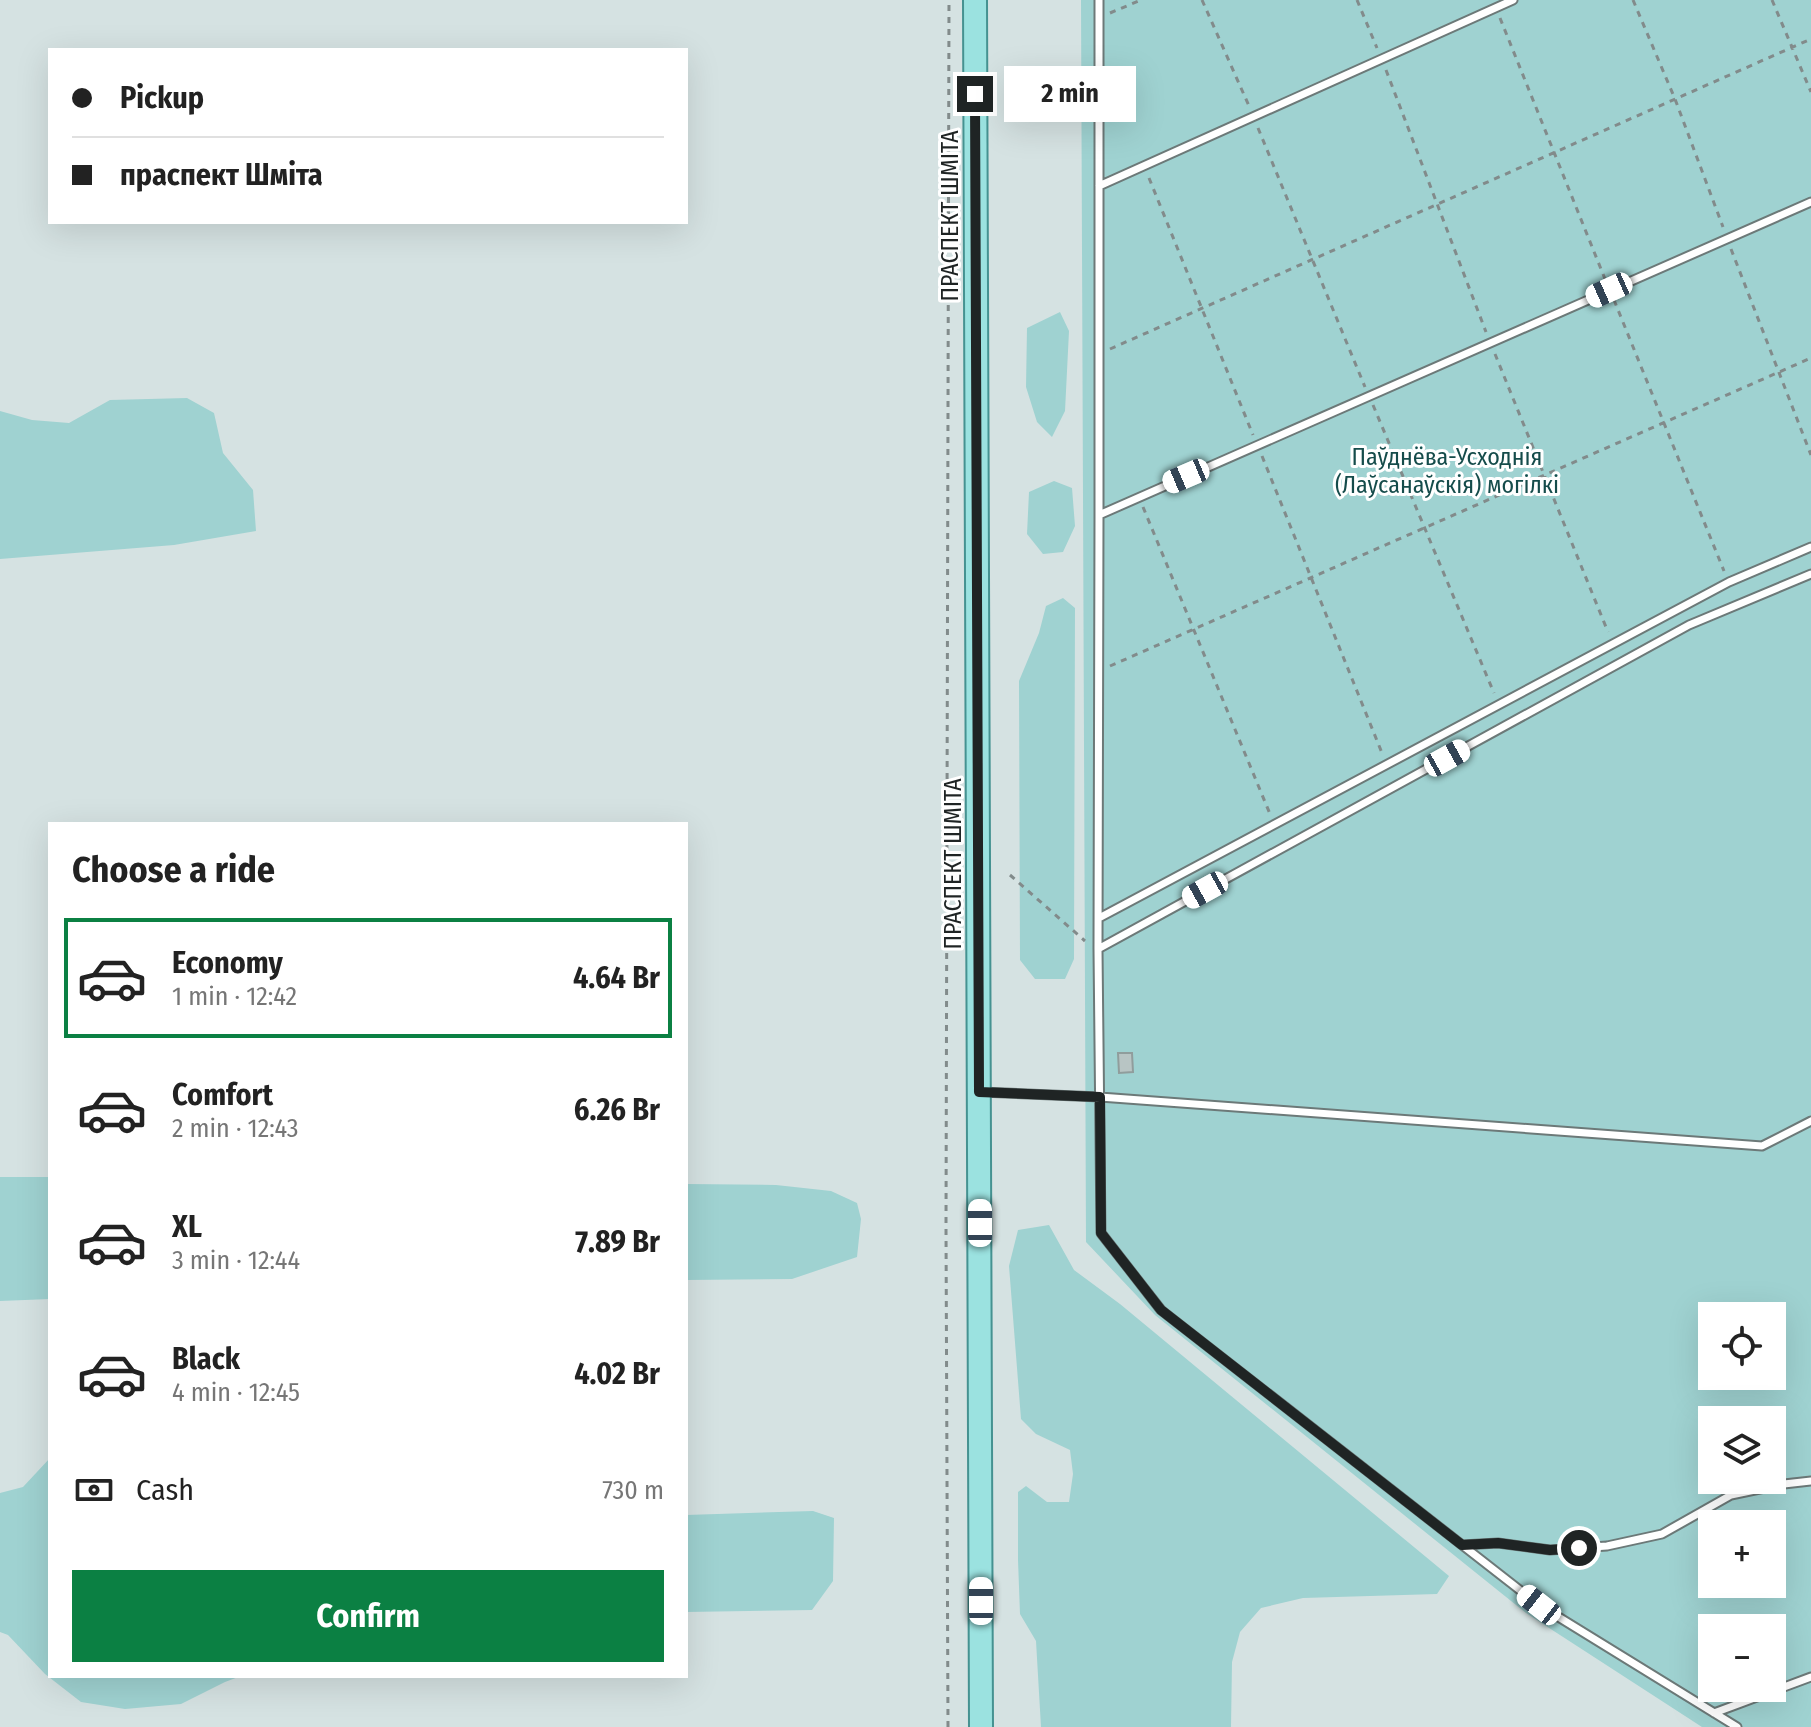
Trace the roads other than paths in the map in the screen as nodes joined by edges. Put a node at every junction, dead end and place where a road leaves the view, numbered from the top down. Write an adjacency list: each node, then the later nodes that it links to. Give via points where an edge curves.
1 (975, 0): 11 (main road, ПРАСПЕКТ ШМІТА)
2 (1099, 0): 4 (lane)
3 (1513, 0): 4 (lane)
4 (1099, 186): 6 (lane)
5 (1811, 202): 6 (lane)
6 (1099, 515): 9 (lane)
7 (1811, 547): 9 (lane, via 1729,582)
8 (1811, 574): 10 (lane, via 1689,625)
9 (1099, 918): 10 (lane)
10 (1098, 949): 12 (lane)
11 (979, 1092): 12 (lane); 18 (main road, ПРАСПЕКТ ШМІТА)
12 (1100, 1097): 13 (lane, via 1762,1146); 15 (lane, via 1101,1233 1161,1310)
13 (1811, 1121)
14 (1811, 1481): 15 (lane, via 1731,1495 1662,1534 1607,1546 1550,1550 1498,1543)
15 (1462, 1545): 17 (lane, via 1539,1605)
16 (1811, 1677): 17 (lane)
17 (1714, 1713): 19 (lane)
18 (981, 1727)
19 (1737, 1727)

